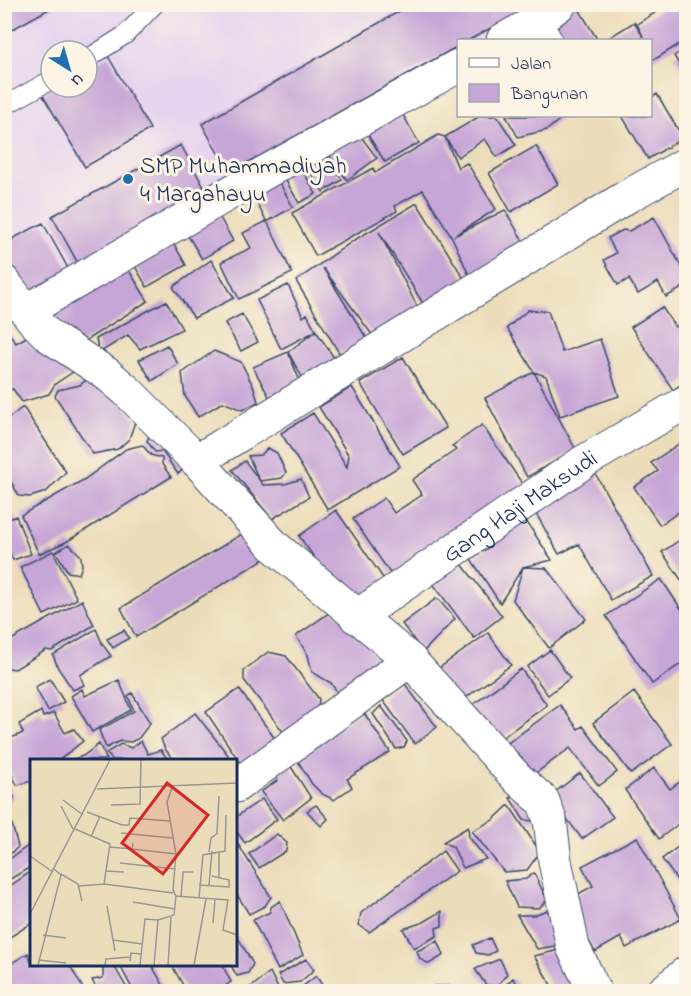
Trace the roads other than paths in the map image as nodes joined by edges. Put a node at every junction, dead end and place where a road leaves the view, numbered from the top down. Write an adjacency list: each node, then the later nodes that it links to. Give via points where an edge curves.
1 (154, 4): 4 (lane, via 125,35)
2 (546, 23): 3 (street)
3 (506, 39)
4 (99, 51)
5 (457, 67): 10 (street)
6 (39, 87): 7 (lane)
7 (4, 106)
8 (687, 164): 12 (street, via 628,196)
9 (4, 282): 10 (street)
10 (26, 311): 12 (street, via 49,336 121,386)
11 (687, 402): 13 (street, Gang Haji Maksudi, via 585,461)
12 (197, 461): 13 (street, via 275,547)
13 (356, 617): 14 (street)
14 (410, 660): 15 (street); 16 (street, via 543,801 550,820 573,947)
15 (237, 785)
16 (595, 992)

